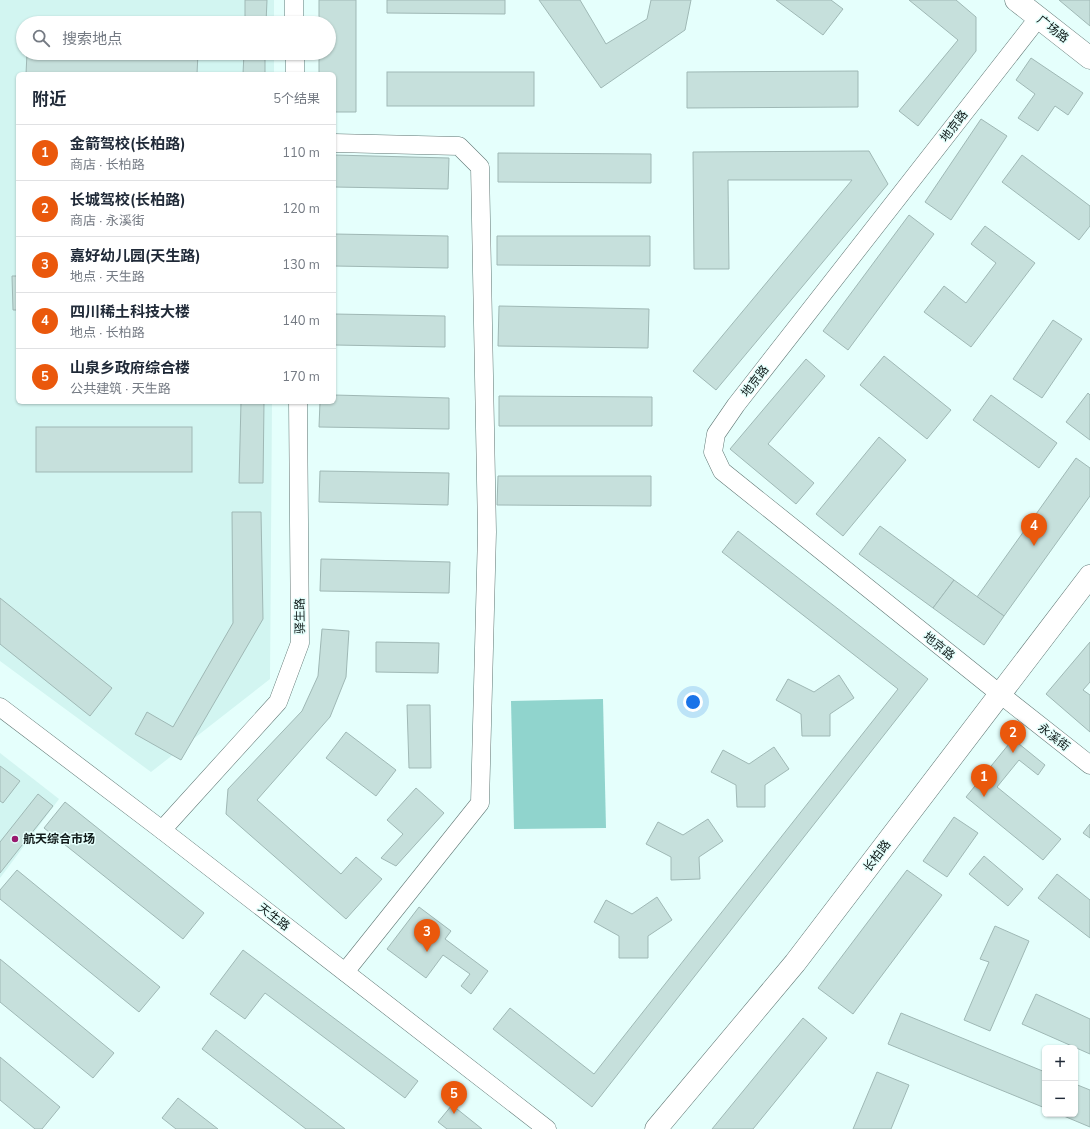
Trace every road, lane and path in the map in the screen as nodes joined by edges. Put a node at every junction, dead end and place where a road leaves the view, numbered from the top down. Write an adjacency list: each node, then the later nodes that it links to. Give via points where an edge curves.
1 (294, 0): 3 (street)
2 (1016, 0): 4 (street, 广场路)
3 (294, 16)
4 (1038, 17): 5 (street, 广场路); 11 (street, 地京路, via 736,405 716,434 713,452 722,471)
5 (1090, 58)
6 (295, 60): 7 (street)
7 (295, 72)
8 (336, 143): 15 (street, via 459,146 480,167 487,532 480,803)
9 (298, 404): 14 (street, 驿生路, via 300,643 278,702)
10 (1090, 576): 11 (street, 长柏路)
11 (1000, 694): 13 (street, 永溪街); 17 (street, 长柏路, via 795,963)
12 (0, 707): 14 (street, 天生路)
13 (1090, 765)
14 (162, 830): 15 (street, 天生路)
15 (345, 972): 16 (street, 天生路)
16 (547, 1129)
17 (656, 1129)

